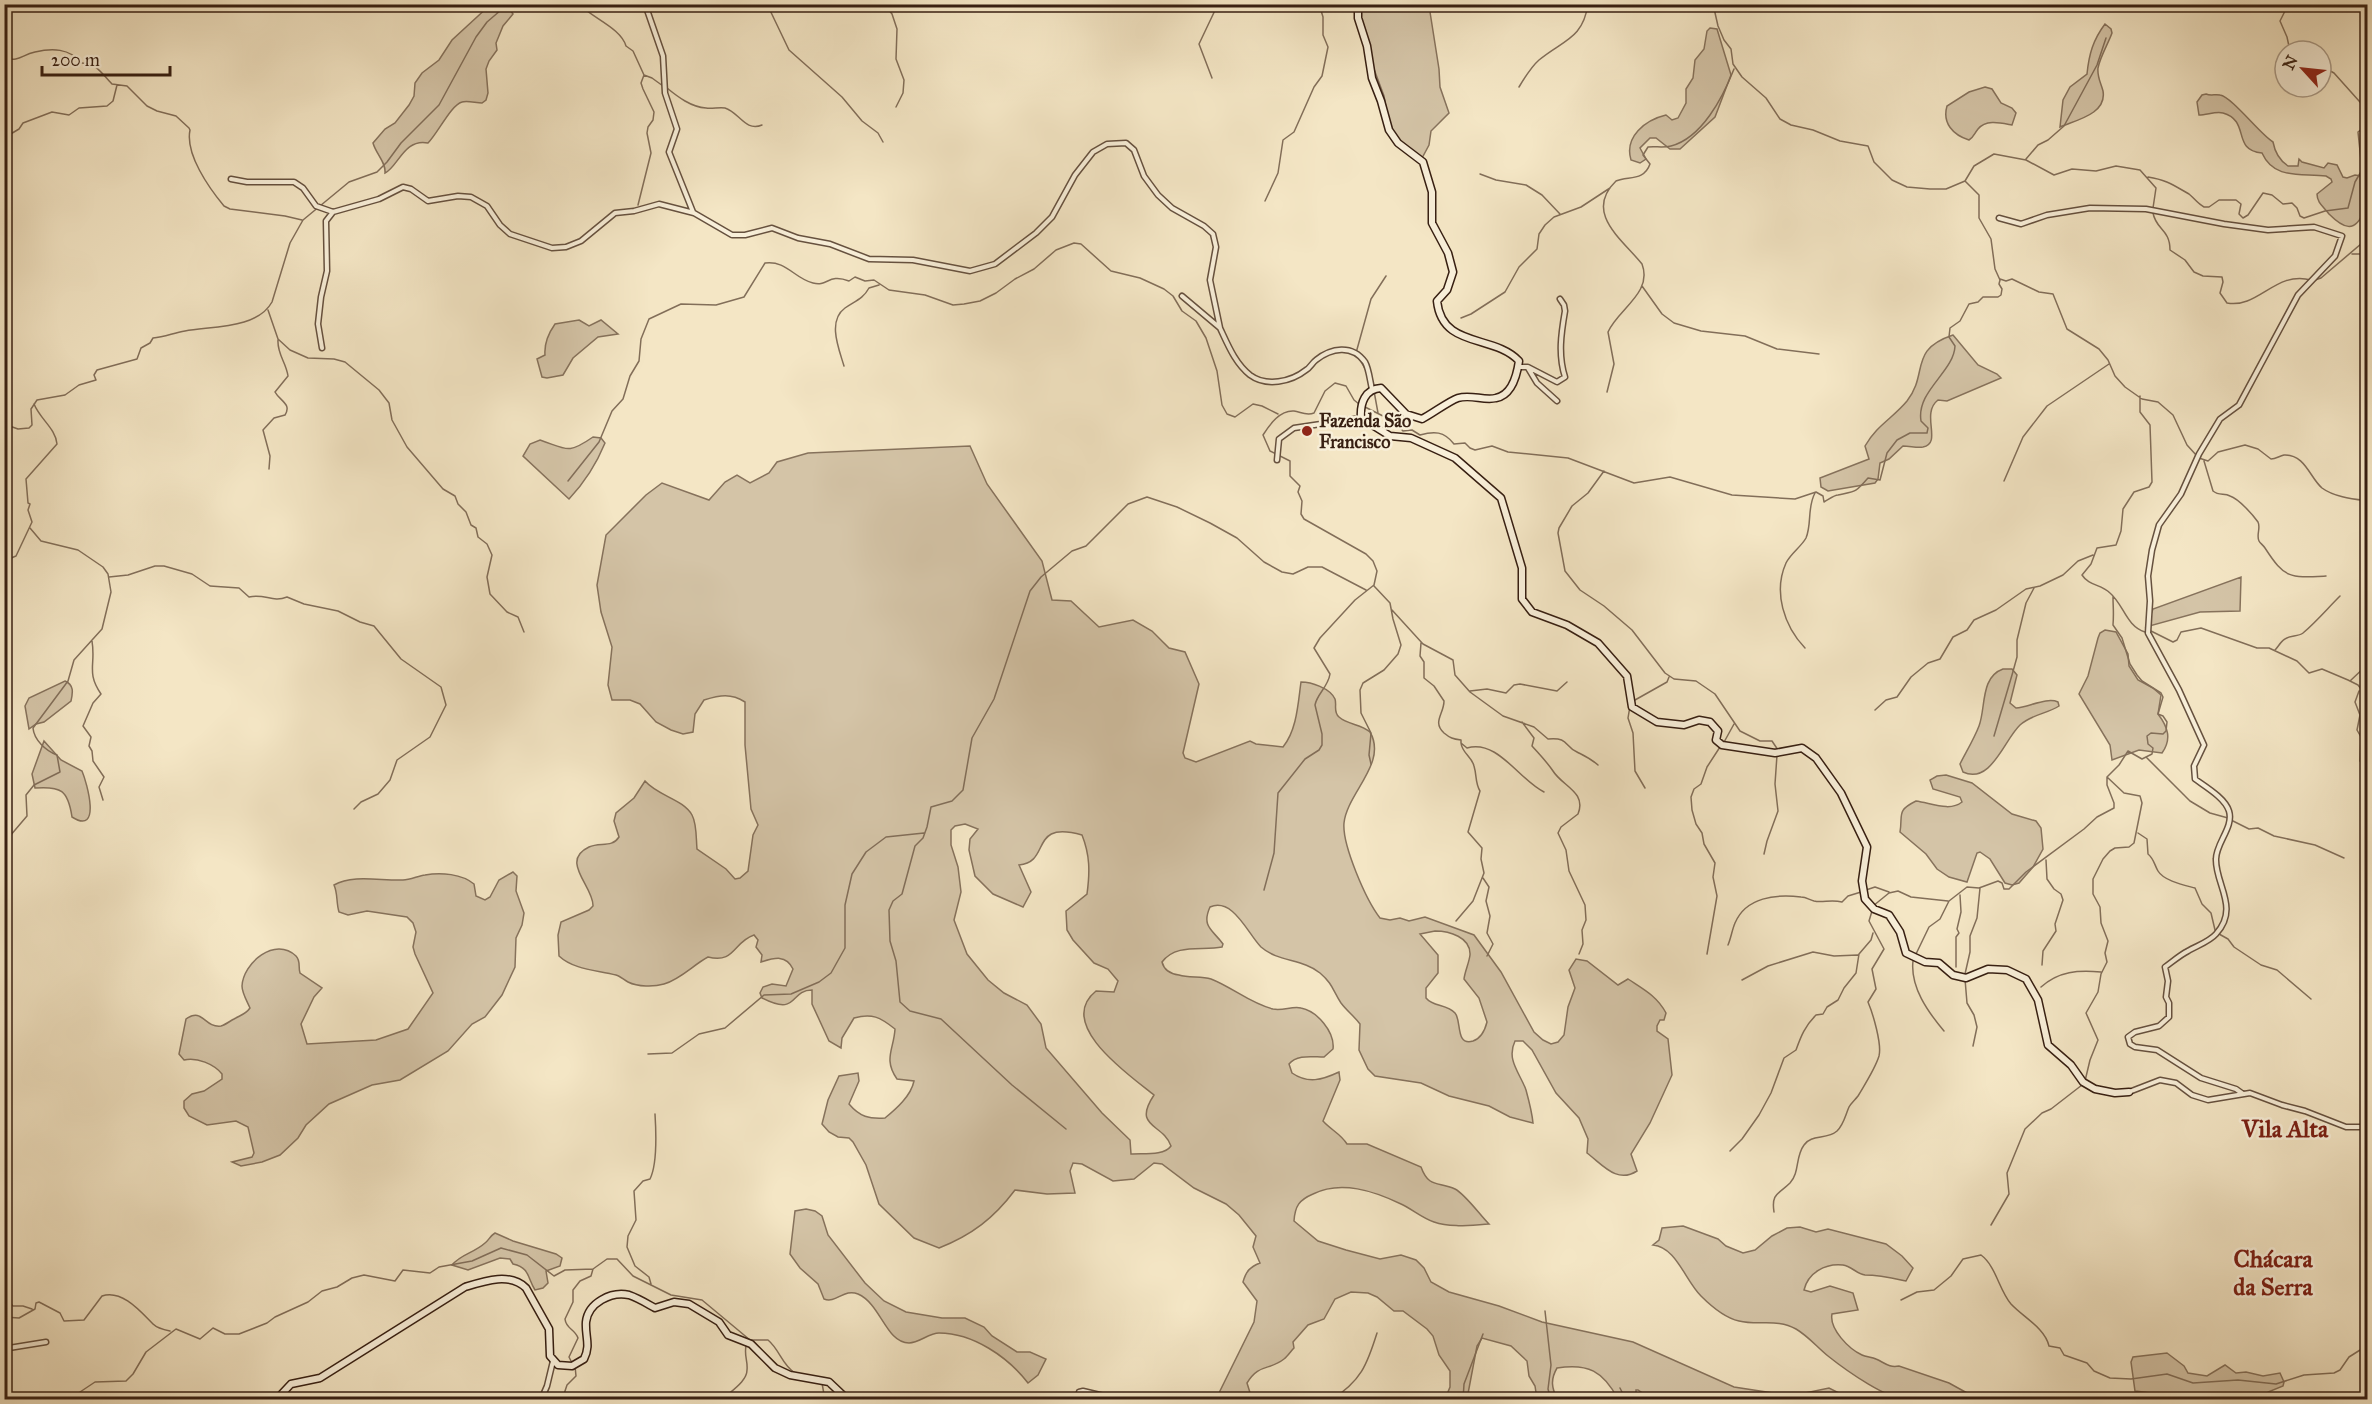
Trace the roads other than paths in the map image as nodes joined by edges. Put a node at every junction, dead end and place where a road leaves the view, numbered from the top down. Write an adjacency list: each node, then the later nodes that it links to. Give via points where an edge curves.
1 (645, 4): 5 (street, via 663,56 665,93 677,129 669,152)
2 (1358, 4): 11 (street, via 1372,78 1389,130 1398,143 1423,162 1432,192 1432,223 1453,272 1447,290 1437,301 1439,315 1449,328 1510,352)
3 (231, 179): 4 (street, via 294,183 320,207)
4 (333, 212): 5 (street, via 404,188 428,201 471,197 488,207 510,234 552,248 581,241 615,213 659,204); 10 (street, via 325,230 327,271 318,324)
5 (694, 213): 9 (street, via 732,235 772,228 869,259 913,260 970,272 995,264 1036,233 1052,216 1093,152 1107,144 1126,143 1134,150 1144,176 1158,195 1214,234 1216,247 1210,280)
6 (1999, 218): 18 (street, via 2021,224 2090,208 2146,209 2268,230 2314,227 2342,236 2335,256 2298,295 2239,405 2220,419 2199,454 2181,495 2159,525 2148,576 2148,633 2204,746 2194,766 2195,779 2229,810 2230,822 2217,847 2215,861 2226,897 2224,920 2215,935 2165,967 2169,1017 2159,1026 2128,1037 2135,1047 2157,1050 2201,1078)
7 (1182, 296): 9 (street)
8 (1560, 300): 12 (street, via 1565,311 1560,349 1565,377 1557,382)
9 (1220, 328): 13 (street, via 1237,361 1251,376 1270,384 1306,371 1315,360 1338,349 1350,350 1366,363)
10 (322, 348)
11 (1518, 367): 12 (street); 13 (street, via 1507,393 1496,399 1458,398 1422,419 1406,414 1381,388)
12 (1528, 368): 14 (street, via 1537,383)
13 (1372, 389): 15 (street, via 1362,404)
14 (1557, 401)
15 (1361, 418): 16 (street, via 1294,428 1279,439); 17 (street, via 1390,436 1411,438 1455,458 1501,498 1522,568 1522,599 1532,612 1598,643 1627,676 1632,707 1658,722 1710,722 1718,731 1716,740 1722,745 1774,753 1802,748 1816,758 1841,793 1867,847 1862,881 1865,899 1874,909 1889,915 1900,932 1906,953 1925,962 1939,963 1953,975 1966,978 1988,969 2007,970 2026,979 2038,1000 2048,1045 2083,1082 2095,1089)
16 (1277, 460)
17 (2129, 1092): 18 (street, via 2160,1080 2176,1083 2192,1095 2208,1100)
18 (2244, 1094): 19 (street, via 2305,1111 2346,1128)
19 (2367, 1127)
20 (46, 1342): 21 (street)
21 (4, 1352)
22 (553, 1361): 23 (street, via 549,1329 526,1287 511,1280 484,1281 444,1299 320,1378 291,1384); 24 (street); 25 (street, via 564,1366 584,1359 590,1343 586,1330 590,1309 604,1299 625,1294 655,1308 674,1302 689,1304 719,1322 728,1335 751,1344 775,1368 790,1375 829,1382)
23 (276, 1400)
24 (541, 1400)
25 (848, 1400)
26 (1078, 1400): 27 (street, via 1079,1392 1083,1391)
27 (1120, 1400)

